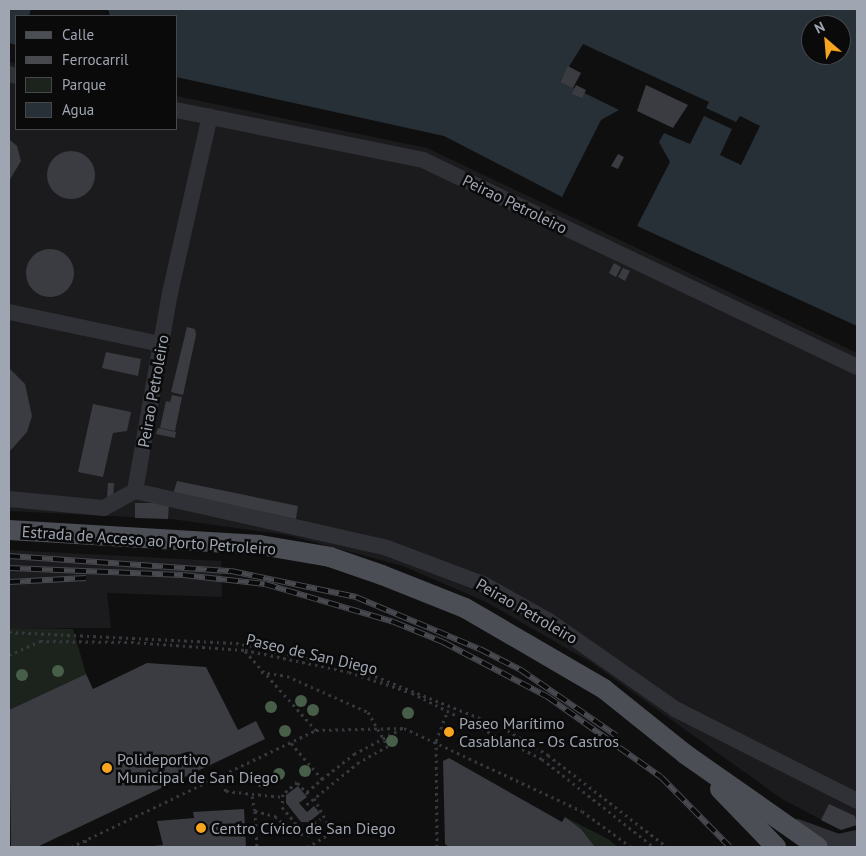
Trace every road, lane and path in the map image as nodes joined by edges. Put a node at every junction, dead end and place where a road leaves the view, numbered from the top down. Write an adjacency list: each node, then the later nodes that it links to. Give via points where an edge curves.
1 (178, 110): 2 (lane, Peirao Petroleiro)
2 (210, 116): 4 (lane, Peirao Petroleiro); 5 (lane, Peirao Petroleiro, via 423,160)
3 (9, 312): 4 (lane)
4 (161, 344): 6 (lane, Peirao Petroleiro)
5 (857, 367)
6 (135, 491): 7 (lane, via 104,508); 26 (lane, Peirao Petroleiro, via 387,548 483,584 549,621 675,709)
7 (9, 499)
8 (9, 530): 20 (main road, Estrada de Acceso ao Porto Petroleiro, via 260,546 330,557 465,608 536,647 604,689)
9 (9, 632): 41 (path, via 265,647 388,679 493,723 548,755)
10 (245, 650): 11 (path, Paseo de San Diego, via 40,642); 12 (path); 13 (path, Paseo de San Diego, via 348,672)
11 (9, 655)
12 (261, 672): 15 (path, via 287,676 368,712); 16 (path)
13 (448, 710): 18 (path); 40 (path, Paseo de San Diego, via 542,759)
14 (404, 728): 15 (path); 17 (path); 18 (path)
15 (380, 729): 16 (path); 17 (path)
16 (316, 730): 19 (path)
17 (384, 738): 22 (path); 25 (path, via 388,746)
18 (436, 741): 38 (path); 39 (path, via 582,811)
19 (291, 743): 21 (path); 22 (path)
20 (685, 754): 30 (main road, Estrada de Acceso ao Porto Petroleiro); 42 (main road, Estrada de Acceso ao Porto Petroleiro)
21 (219, 777): 23 (path, via 226,791); 33 (path)
22 (322, 779): 24 (path, via 307,793 297,782)
23 (252, 796): 24 (path); 28 (path)
24 (283, 797): 29 (path, via 282,807 299,827 309,827)
25 (314, 798): 27 (path); 31 (path)
26 (857, 801)
27 (306, 804)
28 (254, 810): 31 (path, via 275,816 299,834 309,835); 36 (path)
29 (320, 818)
30 (784, 822): 32 (lane, via 838,842); 43 (main road, Estrada de Acceso ao Porto Petroleiro)
31 (328, 824): 37 (path, via 326,836)
32 (857, 838)
33 (85, 840): 34 (path); 35 (path)
34 (70, 847)
35 (88, 847)
36 (258, 847)
37 (308, 847)
38 (437, 847)
39 (631, 847)
40 (654, 847)
41 (667, 847)
42 (776, 847)
43 (818, 847)

